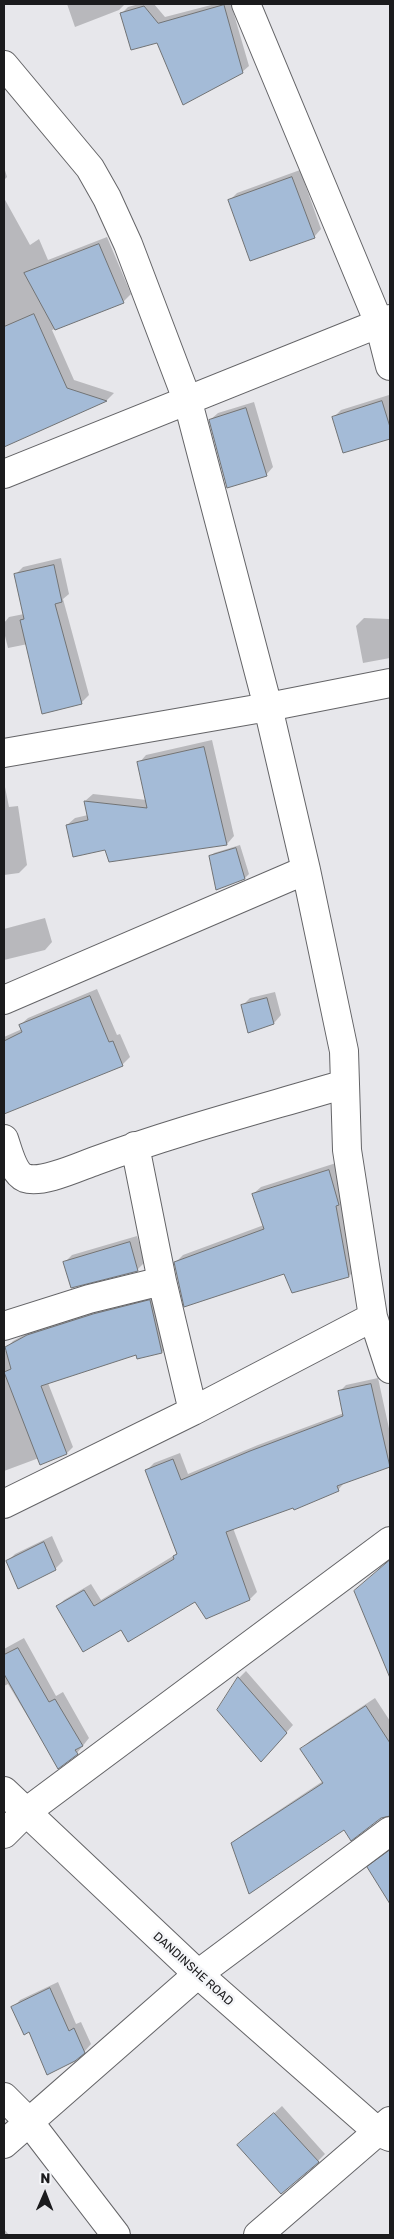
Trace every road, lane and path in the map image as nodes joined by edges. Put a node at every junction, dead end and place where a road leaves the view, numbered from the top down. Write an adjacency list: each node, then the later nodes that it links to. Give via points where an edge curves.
1 (246, 4): 3 (street)
2 (4, 65): 5 (street, via 90,168 107,198 128,244)
3 (385, 321): 4 (street); 5 (street)
4 (390, 366)
5 (188, 402): 6 (street); 8 (street)
6 (4, 474)
7 (390, 683): 8 (street)
8 (268, 707): 9 (street); 10 (street)
9 (4, 753)
10 (306, 870): 11 (street); 12 (street, via 344,1050)
11 (4, 1000)
12 (345, 1084): 14 (street); 16 (street, via 346,1150)
13 (4, 1139): 14 (street, via 19,1174 36,1179 66,1172)
14 (135, 1146): 15 (street)
15 (162, 1280): 17 (street); 19 (street)
16 (373, 1317): 18 (street); 19 (street)
17 (4, 1326)
18 (389, 1359)
19 (193, 1411): 20 (street)
20 (4, 1504)
21 (390, 1541): 23 (street)
22 (4, 1790): 23 (street, DANDINSHE ROAD)
23 (26, 1812): 25 (street); 26 (street, DANDINSHE ROAD)
24 (390, 1831): 26 (street)
25 (4, 1834)
26 (198, 1974): 28 (street); 29 (street, DANDINSHE ROAD)
27 (4, 2097): 28 (street)
28 (30, 2124): 30 (street); 31 (street)
29 (386, 2130): 32 (street)
30 (4, 2144)
31 (116, 2235)
32 (258, 2235)

